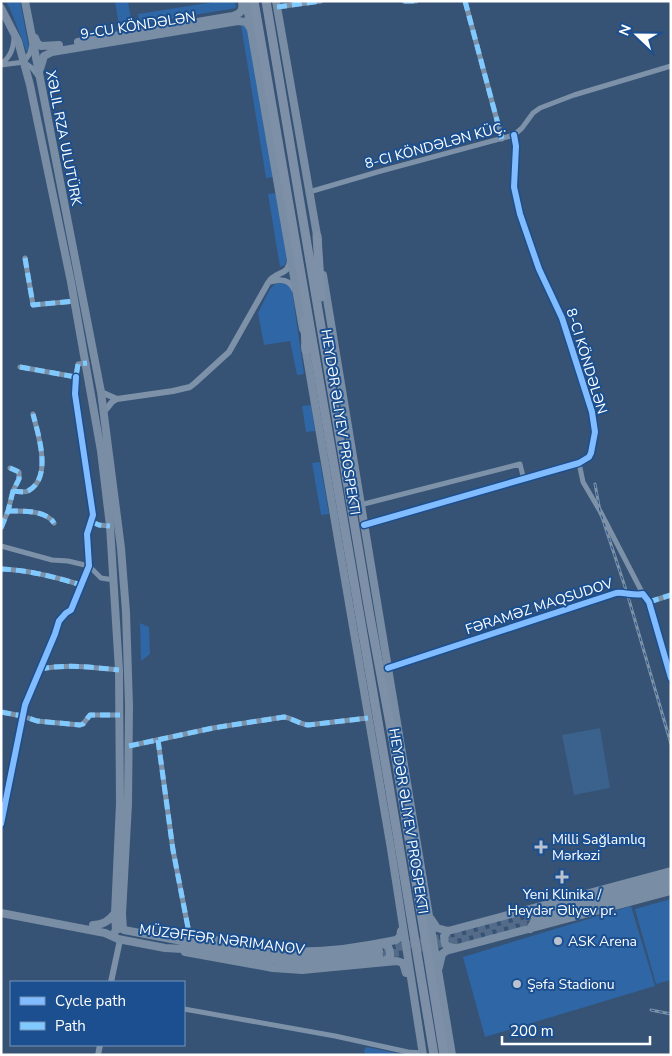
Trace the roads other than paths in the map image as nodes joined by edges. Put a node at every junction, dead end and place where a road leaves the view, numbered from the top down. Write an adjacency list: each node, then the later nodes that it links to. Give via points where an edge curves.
1 (25, 1): 12 (main road, XƏLIL RZA ULUTÜRK)
2 (242, 1): 12 (main road, 9-CU KÖNDƏLƏN, via 240,13 234,16 50,47 39,45)
3 (246, 1): 14 (main road)
4 (254, 1): 29 (highway, HEYDƏR ƏLIYEV PROSPEKTI)
5 (266, 1): 32 (highway, HEYDƏR ƏLIYEV PROSPEKTI)
6 (321, 1): 10 (street)
7 (404, 1): 8 (street)
8 (416, 1)
9 (465, 1): 22 (street)
10 (277, 4): 23 (main road)
11 (1, 8): 13 (main road)
12 (31, 30): 16 (street, via 31,50); 20 (main road, XƏLIL RZA ULUTÜRK)
13 (13, 31): 15 (street, via 14,44); 16 (main road)
14 (253, 35): 20 (main road, 9-CU KÖNDƏLƏN, via 248,24 238,20 52,52 46,54 41,62); 25 (main road)
15 (9, 57): 17 (street, via 8,62); 18 (street)
16 (24, 62): 17 (street); 20 (street); 27 (main road, XƏLIL RZA ULUTÜRK)
17 (14, 64): 18 (street)
18 (1, 65)
19 (671, 66): 21 (street, 8-CI KÖNDƏLƏN KÜÇ., via 540,108)
20 (40, 78): 27 (main road, XƏLIL RZA ULUTÜRK)
21 (514, 135): 22 (street, 8-CI KÖNDƏLƏN KÜÇ.); 42 (street, 8-CI KÖNDƏLƏN, via 514,187 520,214 562,318 592,412 595,432 591,453)
22 (502, 139): 23 (street, 8-CI KÖNDƏLƏN KÜÇ.)
23 (309, 192): 24 (main road)
24 (317, 236): 32 (highway); 46 (main road)
25 (290, 252): 28 (street, via 288,269 273,276); 30 (main road)
26 (25, 258): 31 (street, via 34,305)
27 (75, 281): 31 (main road); 37 (main road)
28 (268, 283): 30 (street, via 286,280); 38 (street, via 228,352 195,384 173,391)
29 (304, 286): 33 (highway); 96 (highway, HEYDƏR ƏLIYEV PROSPEKTI)
30 (297, 295): 33 (main road)
31 (75, 301): 34 (main road)
32 (324, 342): 97 (highway, HEYDƏR ƏLIYEV PROSPEKTI)
33 (306, 350): 68 (main road)
34 (86, 363): 36 (street, via 78,364); 41 (main road)
35 (20, 368): 36 (street)
36 (76, 377): 48 (street, via 75,394 94,515)
37 (101, 392): 38 (street); 39 (main road)
38 (117, 399): 39 (street)
39 (104, 413): 41 (main road)
40 (33, 414): 45 (street, via 41,448 42,473 28,491)
41 (105, 450): 51 (main road); 70 (main road, via 121,548 129,679)
42 (579, 463): 44 (street); 58 (street, via 584,482)
43 (10, 468): 45 (street, via 20,475)
44 (524, 480): 46 (street, via 520,464); 50 (street)
45 (13, 492): 47 (street)
46 (360, 505): 50 (main road)
47 (8, 511): 49 (street, via 44,515); 52 (street)
48 (92, 522): 51 (street); 54 (street, via 88,534)
49 (54, 523)
50 (364, 525): 61 (main road)
51 (110, 526): 56 (main road)
52 (1, 528)
53 (1, 546): 54 (street, via 37,557)
54 (89, 566): 56 (street, via 101,578); 57 (street)
55 (1, 569): 57 (street)
56 (114, 580): 63 (main road)
57 (81, 585): 62 (street, via 71,610 59,621)
58 (642, 594): 60 (street); 61 (street, FƏRAMƏZ MAQSUDOV, via 616,593)
59 (671, 595): 60 (street)
60 (649, 602): 64 (street)
61 (388, 668): 81 (main road)
62 (39, 669): 63 (street, via 63,665); 67 (street)
63 (119, 670): 66 (main road)
64 (671, 678)
65 (1, 712): 67 (street)
66 (120, 715): 67 (street, via 90,715 80,725 37,721); 71 (main road)
67 (22, 716): 72 (street)
68 (368, 718): 69 (street, via 303,725 284,717); 82 (main road)
69 (158, 740): 70 (street); 88 (street, via 173,850)
70 (129, 746): 71 (main road)
71 (124, 804): 80 (main road); 86 (main road)
72 (1, 824)
73 (671, 871): 78 (main road)
74 (671, 878): 75 (main road, via 541,916)
75 (671, 884)
76 (671, 891): 84 (main road)
77 (1, 908): 83 (main road)
78 (527, 910): 84 (main road, via 533,913 535,920); 85 (main road)
79 (1, 913): 86 (main road)
80 (115, 913): 83 (main road, via 107,922); 86 (main road)
81 (429, 914): 85 (main road, via 437,928); 91 (main road)
82 (402, 921): 90 (main road, via 399,939); 94 (main road)
83 (93, 925): 86 (main road)
84 (530, 929): 89 (main road)
85 (448, 930): 89 (main road, via 444,944)
86 (119, 934): 87 (main road); 90 (main road, MÜZƏFFƏR NƏRIMANOV, via 165,948 288,962 323,962); 92 (street)
87 (167, 938): 88 (main road); 90 (main road, via 290,957)
88 (190, 938): 90 (main road, via 291,951 341,949)
89 (454, 948): 91 (main road, via 442,954)
90 (380, 954): 94 (main road, via 404,965)
91 (438, 977): 98 (main road)
92 (111, 981)
93 (185, 1009): 95 (street)
94 (420, 1041): 95 (main road)
95 (423, 1054)
96 (434, 1055)
97 (444, 1055)
98 (452, 1055)

